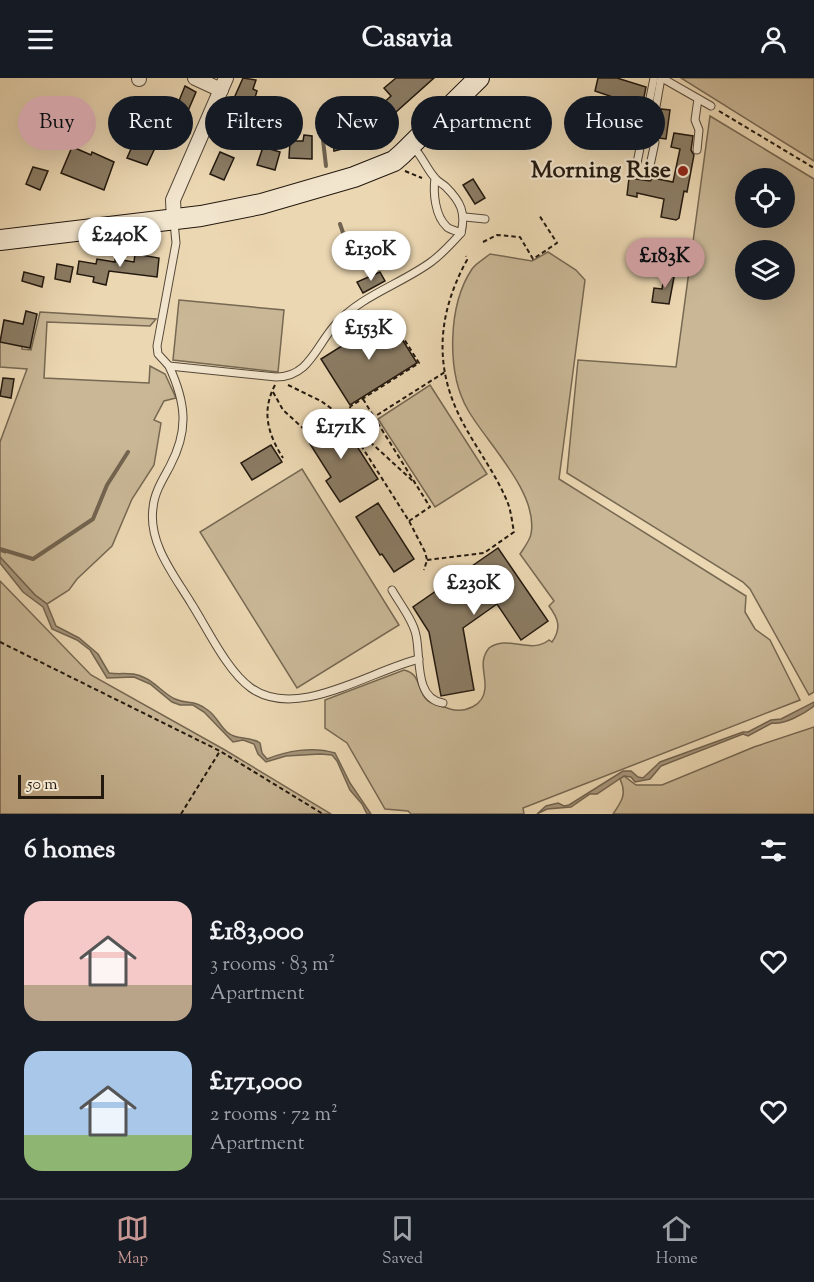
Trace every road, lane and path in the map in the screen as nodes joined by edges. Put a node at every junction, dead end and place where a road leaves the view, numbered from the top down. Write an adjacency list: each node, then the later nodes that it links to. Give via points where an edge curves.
1 (195, 78): 5 (street)
2 (479, 78): 6 (street)
3 (654, 78): 12 (lane)
4 (661, 78): 7 (lane); 15 (lane)
5 (224, 84): 20 (street, via 173,200)
6 (461, 96)
7 (698, 99): 8 (lane); 11 (lane)
8 (711, 106): 14 (path)
9 (411, 147): 20 (street, via 394,161 354,177 261,204)
10 (416, 150): 17 (lane)
11 (697, 150)
12 (637, 163)
13 (402, 168): 16 (path)
14 (814, 168)
15 (648, 175)
16 (422, 178)
17 (435, 178): 19 (lane, via 453,196); 22 (lane, via 440,214 447,227)
18 (539, 214): 24 (path, via 557,243 533,259 520,237 497,236)
19 (465, 217): 21 (lane); 22 (lane)
20 (174, 219): 23 (street); 27 (lane, via 176,243 157,346 158,354)
21 (485, 219)
22 (461, 233): 29 (lane, via 431,262 370,297 335,324 300,371)
23 (0, 240)
24 (483, 242)
25 (466, 256): 28 (path, via 444,312)
26 (389, 315): 31 (path, via 419,363)
27 (169, 366): 29 (lane); 42 (lane, via 184,423 181,442 152,508 155,538 232,669 251,689 274,699 302,700)
28 (445, 372): 33 (path); 38 (path, via 457,412 508,503 514,532 484,553)
29 (276, 377): 30 (path); 32 (path)
30 (272, 391): 34 (path, via 283,410); 35 (path, via 267,422 272,441)
31 (363, 399): 32 (path); 33 (path)
32 (343, 417): 36 (path); 37 (path)
33 (374, 417): 36 (path)
34 (305, 430)
35 (283, 458)
36 (415, 483): 37 (path, via 430,507)
37 (409, 521): 38 (path)
38 (427, 560): 39 (path)
39 (424, 570)
40 (392, 590): 42 (lane, via 416,633)
41 (0, 642): 44 (path)
42 (419, 659): 43 (lane, via 426,693)
43 (443, 703)
44 (220, 751): 45 (path); 46 (path)
45 (181, 814)
46 (323, 814)

